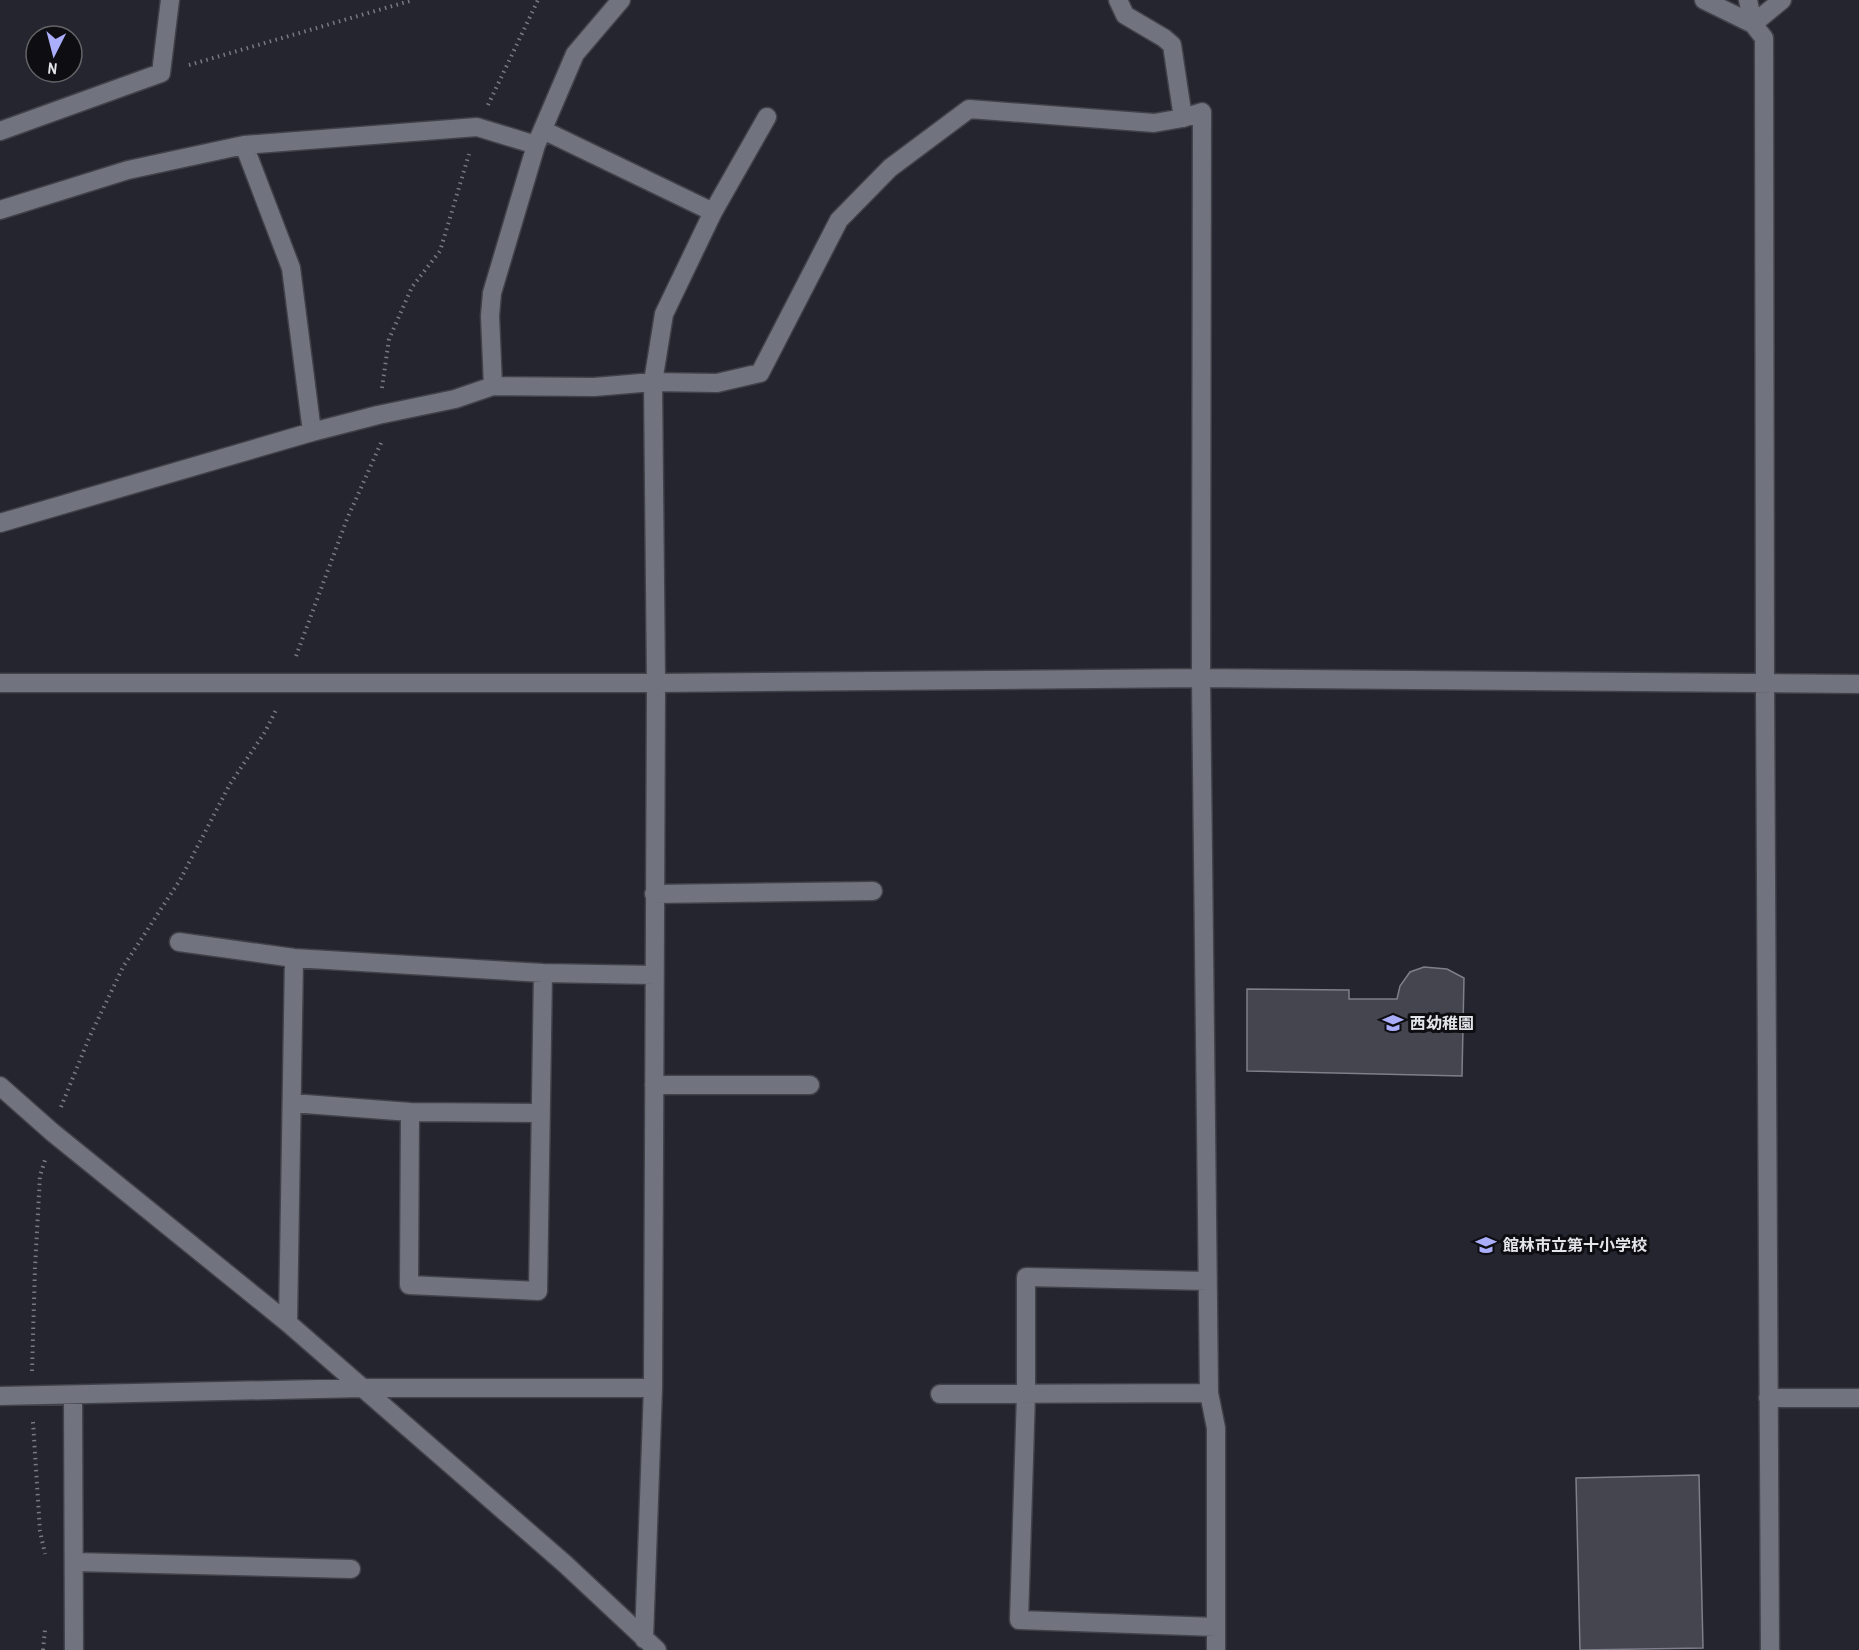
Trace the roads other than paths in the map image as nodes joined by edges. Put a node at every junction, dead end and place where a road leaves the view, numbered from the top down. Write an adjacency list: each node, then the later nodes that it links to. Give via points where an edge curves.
1 (170, 0): 10 (street, via 161,73)
2 (621, 0): 11 (street, via 575,54)
3 (1118, 0): 9 (street, via 1125,15 1172,45)
4 (1704, 0): 7 (street)
5 (1748, 0): 7 (street)
6 (1782, 0): 7 (street)
7 (1753, 24): 22 (street, via 1764,38)
8 (767, 117): 14 (street)
9 (1183, 118): 15 (street, via 1154,123 969,109 890,168 839,220 760,373 717,383); 19 (street, via 1202,112)
10 (0, 131)
11 (539, 138): 12 (street, via 477,127); 14 (street); 16 (street, via 492,293)
12 (244, 145): 13 (street, via 128,170); 17 (street, via 291,268)
13 (0, 210)
14 (713, 212): 15 (street, via 664,314)
15 (653, 382): 16 (street, via 594,387); 21 (street)
16 (493, 386): 17 (street, via 455,399)
17 (312, 432): 18 (street)
18 (0, 523)
19 (1201, 678): 21 (street); 22 (street); 36 (street)
20 (0, 683): 21 (street)
21 (656, 683): 25 (street)
22 (1765, 684): 23 (street); 45 (street)
23 (1859, 684)
24 (873, 891): 25 (street)
25 (654, 894): 29 (street)
26 (178, 942): 27 (street)
27 (294, 958): 28 (street); 33 (street)
28 (543, 973): 29 (street); 35 (street)
29 (654, 975): 30 (street)
30 (654, 1085): 31 (street); 39 (street)
31 (810, 1085)
32 (0, 1086): 37 (street)
33 (292, 1103): 34 (street); 37 (street)
34 (410, 1112): 35 (street); 35 (street, via 409,1285 538,1291)
35 (541, 1113)
36 (1207, 1281): 40 (street); 42 (street, via 1026,1277)
37 (288, 1323): 38 (street)
38 (362, 1388): 39 (street); 44 (street); 50 (street)
39 (653, 1388): 50 (street)
40 (1209, 1393): 42 (street); 49 (street, via 1215,1428)
41 (940, 1394): 42 (street)
42 (1026, 1394): 49 (street, via 1019,1620)
43 (0, 1396): 44 (street)
44 (73, 1396): 47 (street)
45 (1768, 1398): 46 (street); 53 (street)
46 (1859, 1398)
47 (74, 1562): 48 (street); 51 (street)
48 (351, 1569)
49 (1216, 1627): 52 (street)
50 (651, 1644)
51 (74, 1650)
52 (1216, 1650)
53 (1770, 1650)

